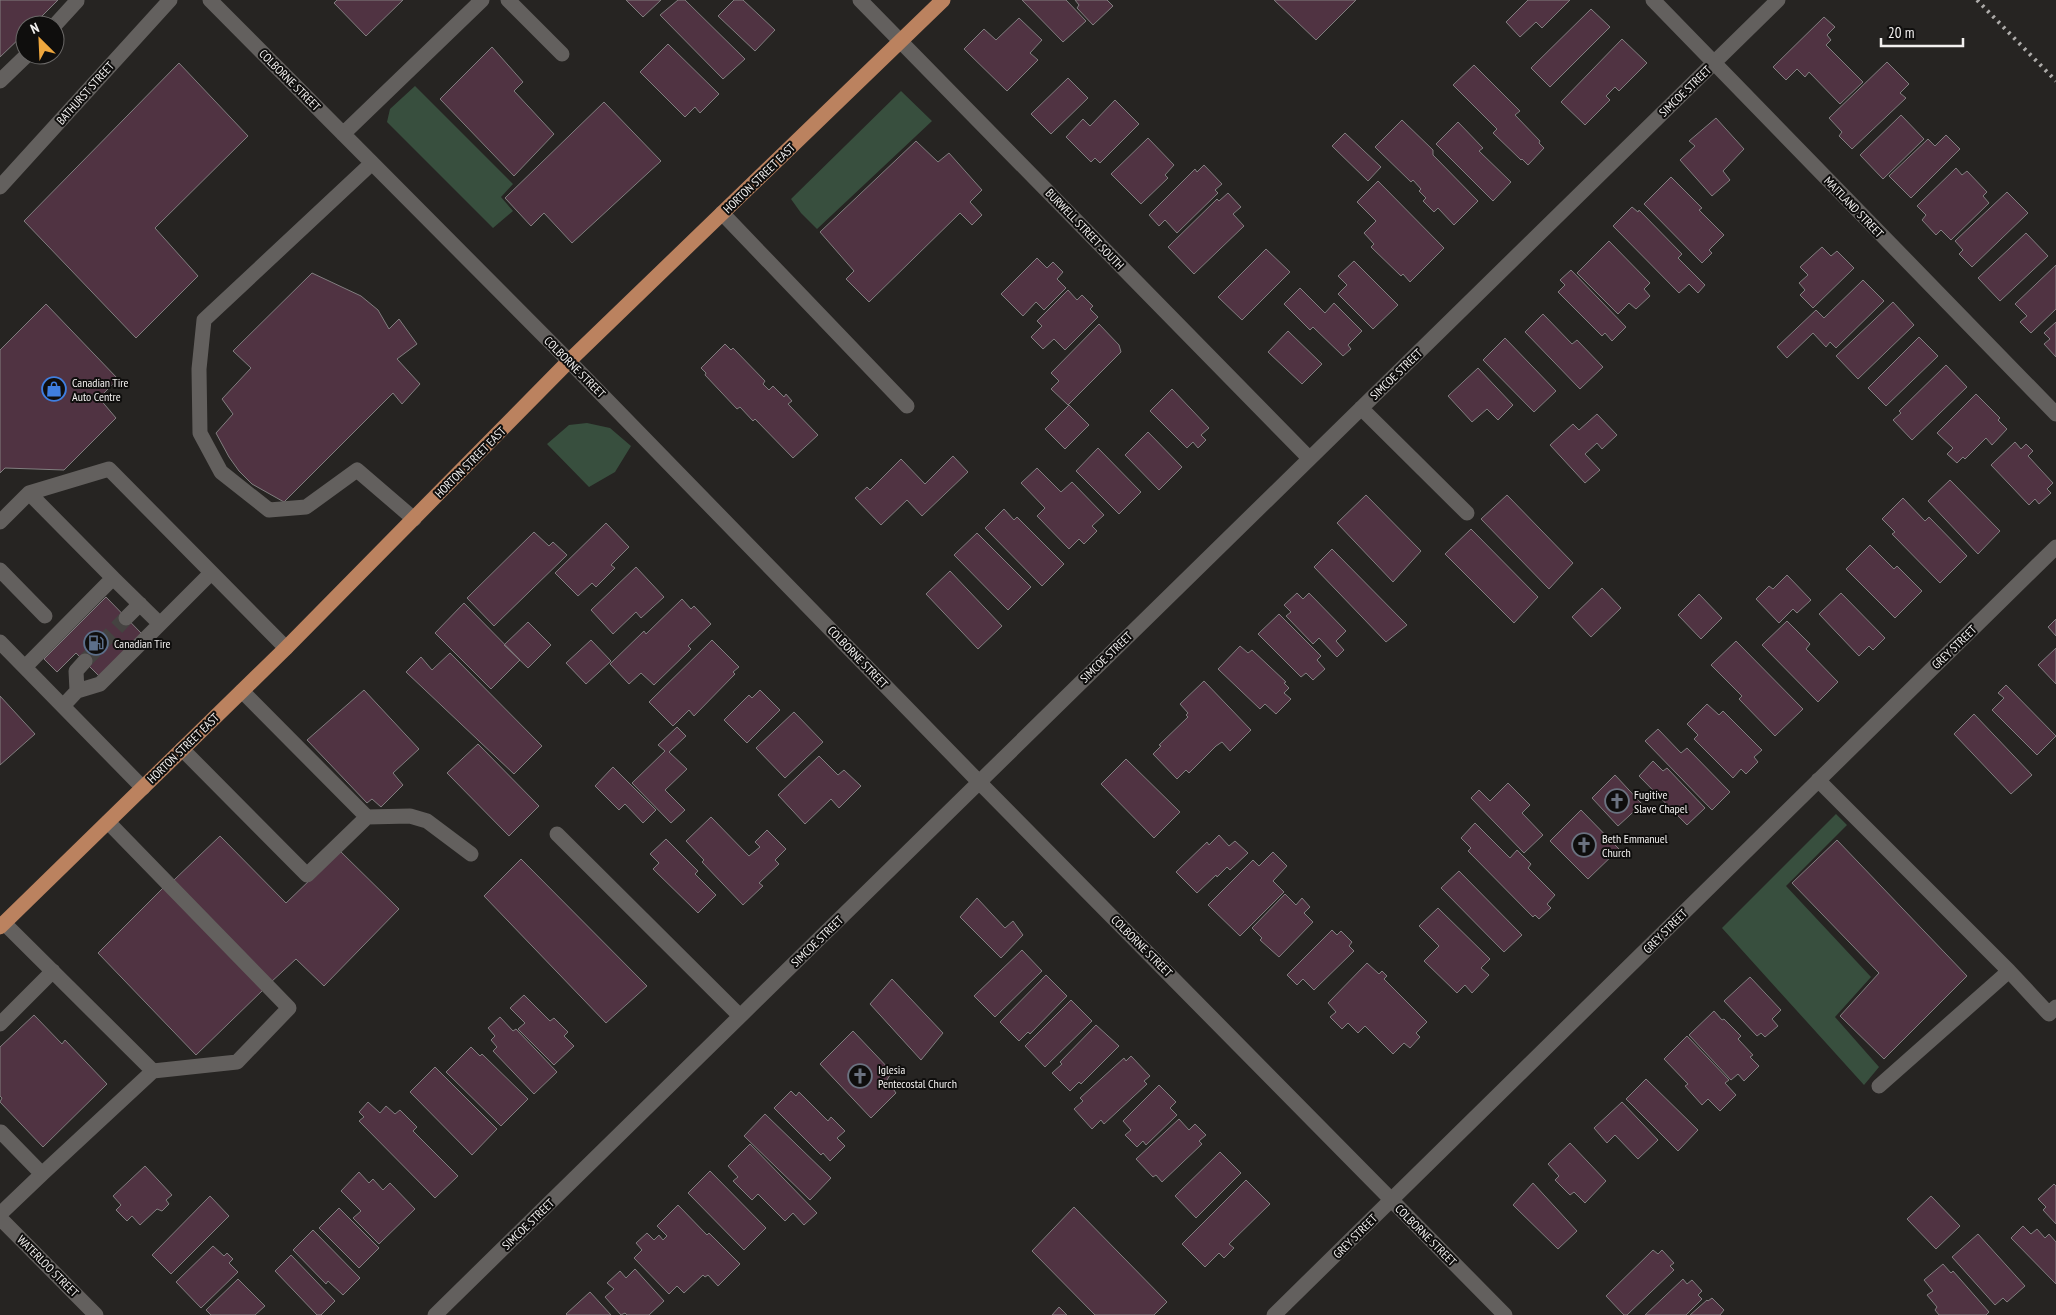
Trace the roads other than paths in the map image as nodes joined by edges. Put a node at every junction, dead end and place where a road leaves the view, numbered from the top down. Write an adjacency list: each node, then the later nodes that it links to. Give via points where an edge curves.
1 (170, 0): 18 (street, BATHURST STREET)
2 (210, 0): 16 (street, COLBORNE STREET)
3 (482, 0): 16 (street)
4 (508, 0): 12 (street)
5 (860, 0): 11 (street, BURWELL STREET SOUTH)
6 (943, 0): 11 (main road, HORTON STREET EAST)
7 (1653, 0): 13 (street, MAITLAND STREET)
8 (1778, 0): 13 (street, SIMCOE STREET)
9 (77, 1): 10 (street)
10 (64, 15)
11 (901, 42): 19 (main road, HORTON STREET EAST); 24 (street, BURWELL STREET SOUTH)
12 (562, 54)
13 (1714, 62): 22 (street, SIMCOE STREET); 23 (street, MAITLAND STREET)
14 (17, 65): 15 (street)
15 (0, 81)
16 (343, 134): 17 (street, COLBORNE STREET)
17 (372, 163): 20 (street, COLBORNE STREET); 27 (street, via 204,320 199,369 200,433 221,472 269,510 306,507 357,470)
18 (0, 187)
19 (722, 214): 20 (main road, HORTON STREET EAST); 21 (street)
20 (569, 361): 27 (main road, HORTON STREET EAST); 46 (street, COLBORNE STREET)
21 (907, 406)
22 (1361, 408): 24 (street, SIMCOE STREET); 26 (street)
23 (2056, 414)
24 (1309, 458): 46 (street, SIMCOE STREET)
25 (29, 493): 28 (street); 31 (street, via 108,469); 32 (street)
26 (1467, 513)
27 (414, 519): 38 (main road, HORTON STREET EAST)
28 (0, 522)
29 (2056, 547): 45 (street, GREY STREET)
30 (0, 570): 34 (street)
31 (211, 574): 36 (street); 38 (street)
32 (113, 578): 33 (street); 40 (street)
33 (140, 604): 35 (street); 36 (street)
34 (45, 616)
35 (126, 618)
36 (160, 624): 41 (street, via 100,684)
37 (0, 642): 40 (street)
38 (286, 648): 42 (main road, HORTON STREET EAST)
39 (85, 662): 41 (street, via 76,672)
40 (25, 667): 43 (street)
41 (78, 691): 43 (street)
42 (242, 691): 44 (main road, HORTON STREET EAST); 48 (street)
43 (63, 706): 47 (street)
44 (182, 750): 47 (main road, HORTON STREET EAST); 48 (street, via 307,875)
45 (1818, 780): 54 (street); 62 (street, GREY STREET)
46 (979, 782): 56 (street, SIMCOE STREET); 62 (street, COLBORNE STREET)
47 (142, 788): 49 (main road, HORTON STREET EAST)
48 (367, 818): 51 (street, via 410,816 427,821)
49 (108, 822): 52 (main road, HORTON STREET EAST); 58 (street, via 289,1008 237,1062)
50 (557, 834): 56 (street)
51 (471, 854)
52 (2, 925): 53 (street)
53 (53, 971): 57 (street); 58 (street)
54 (2009, 971): 55 (street, via 2049,1014); 59 (street)
55 (2056, 1008)
56 (740, 1016): 66 (street, SIMCOE STREET)
57 (0, 1024)
58 (153, 1071): 61 (street)
59 (1880, 1086)
60 (1, 1132): 61 (street)
61 (42, 1174): 63 (street)
62 (1392, 1199): 67 (street, GREY STREET); 68 (street, COLBORNE STREET)
63 (0, 1214)
64 (0, 1218): 65 (street, WATERLOO STREET)
65 (96, 1315)
66 (435, 1315)
67 (1274, 1315)
68 (1505, 1315)

